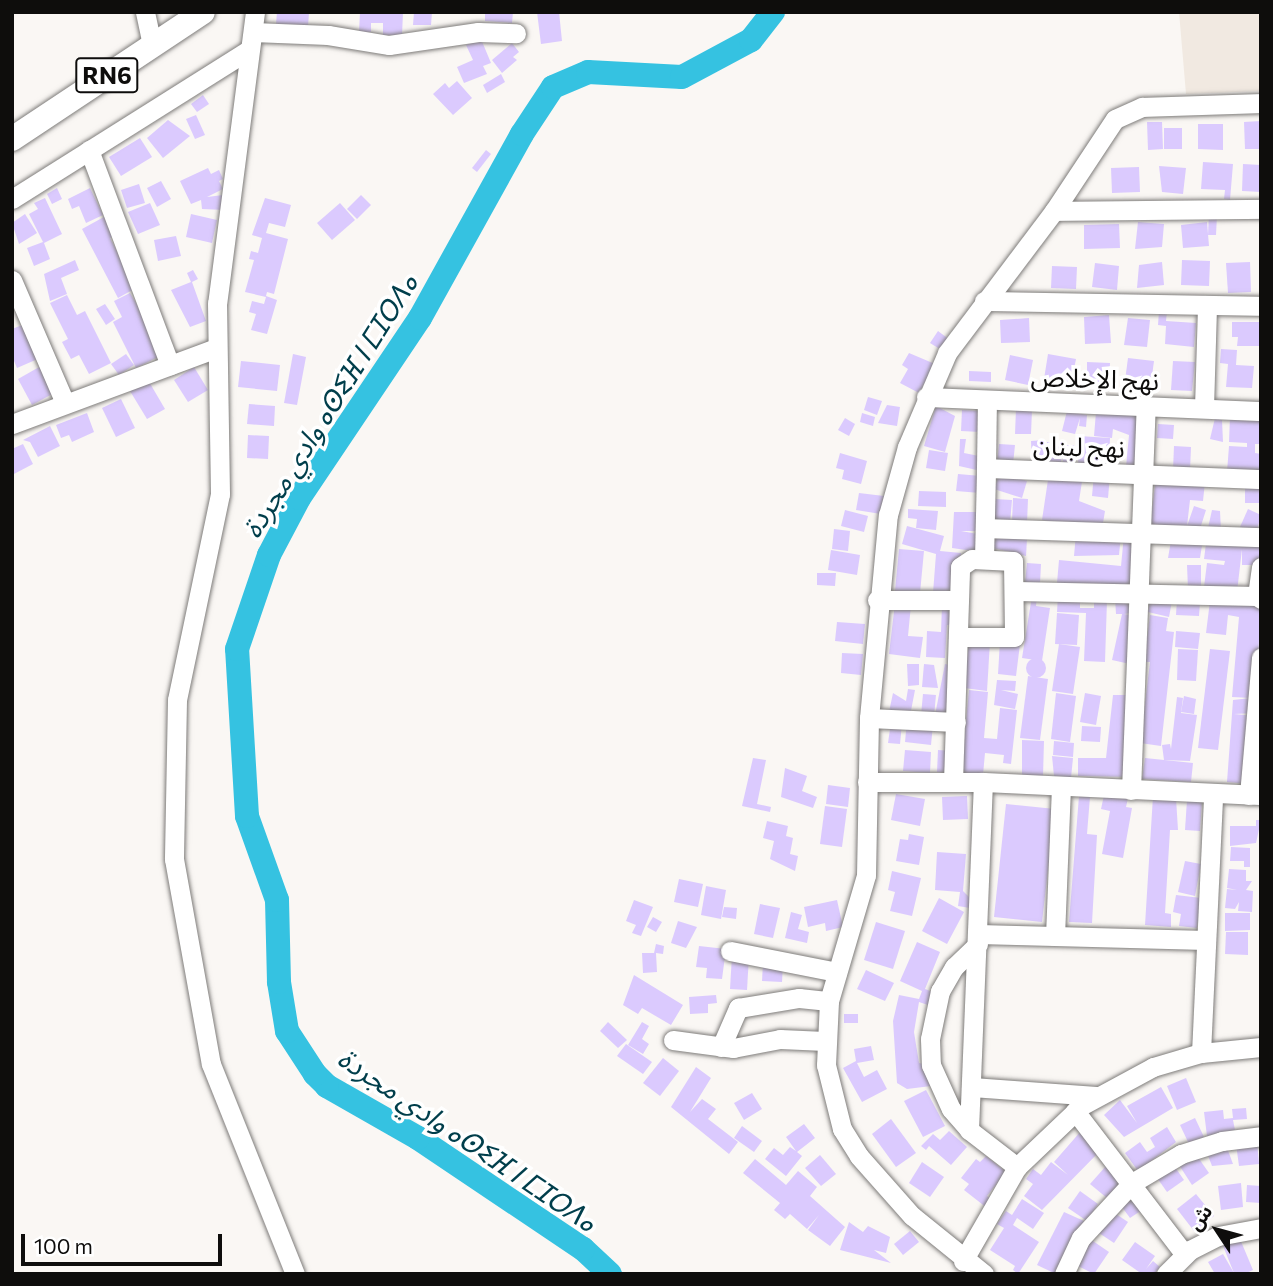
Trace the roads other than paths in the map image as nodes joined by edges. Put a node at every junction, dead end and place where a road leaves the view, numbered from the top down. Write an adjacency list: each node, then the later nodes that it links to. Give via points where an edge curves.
1 (145, 12): 5 (street)
2 (203, 12): 5 (main road, RN6)
3 (252, 31): 4 (street, via 328,35 389,45 478,32); 8 (street); 16 (street, via 217,303)
4 (516, 33)
5 (152, 45): 7 (main road, RN6)
6 (1261, 103): 11 (street, via 1126,111 1102,134)
7 (12, 139)
8 (89, 150): 9 (street); 17 (street)
9 (12, 199)
10 (1261, 209): 11 (street)
11 (1054, 211): 13 (street)
12 (12, 280): 20 (street)
13 (985, 302): 14 (street); 18 (street, via 947,353)
14 (1207, 305): 15 (street); 22 (street)
15 (1261, 306)
16 (216, 348): 17 (street); 70 (street, via 220,494 177,700 174,859 211,1064)
17 (170, 365): 20 (street)
18 (926, 397): 19 (street, نهج الإخلاص); 35 (street, via 888,515)
19 (986, 400): 21 (street, نهج الإخلاص); 25 (street)
20 (65, 403): 24 (street)
21 (1146, 407): 22 (street, نهج الإخلاص); 26 (street)
22 (1204, 408): 23 (street, نهج الإخلاص)
23 (1261, 411)
24 (12, 424)
25 (986, 468): 26 (street, نهج لبنان); 28 (street)
26 (1143, 475): 27 (street, نهج لبنان); 29 (street)
27 (1261, 478)
28 (985, 528): 29 (street); 31 (street)
29 (1141, 532): 30 (street); 34 (street)
30 (1261, 537)
31 (984, 559): 33 (street, via 1013,561); 36 (street, via 961,564)
32 (1259, 584): 34 (street)
33 (1016, 591): 34 (street); 37 (street, via 1014,637)
34 (1138, 595): 46 (street)
35 (877, 600): 36 (street); 40 (street)
36 (959, 600): 37 (street)
37 (958, 637): 41 (street)
38 (1261, 658): 39 (street)
39 (1259, 717): 48 (street)
40 (869, 718): 41 (street); 42 (street)
41 (956, 722): 43 (street)
42 (867, 782): 43 (street); 53 (street, via 866,875)
43 (953, 782): 44 (street)
44 (983, 782): 45 (street); 50 (street)
45 (1060, 786): 46 (street); 49 (street)
46 (1131, 790): 47 (street)
47 (1213, 794): 48 (street); 51 (street)
48 (1255, 795)
49 (1055, 936): 50 (street); 51 (street)
50 (978, 939): 60 (street); 63 (street, via 940,991 930,1040 931,1065 939,1088)
51 (1206, 940): 59 (street)
52 (730, 951): 53 (street)
53 (837, 972): 54 (street)
54 (829, 1001): 56 (street); 57 (street, via 799,998 746,1005 729,1021)
55 (673, 1040): 57 (street)
56 (825, 1041): 57 (street, via 780,1039); 69 (street, via 833,1101 854,1147 890,1193)
57 (721, 1047)
58 (1261, 1047): 59 (street)
59 (1201, 1053): 61 (street, via 1153,1067)
60 (971, 1087): 61 (street); 63 (street)
61 (1097, 1096): 62 (street)
62 (1075, 1111): 65 (street); 66 (street)
63 (969, 1130): 65 (street)
64 (1261, 1136): 66 (street, via 1222,1141 1181,1154)
65 (1017, 1167): 69 (street)
66 (1132, 1183): 68 (street); 72 (street, via 1081,1238)
67 (1261, 1228): 68 (street, via 1218,1236)
68 (1185, 1255): 73 (street)
69 (963, 1261): 71 (street)
70 (295, 1274)
71 (984, 1274)
72 (1064, 1274)
73 (1166, 1274)

